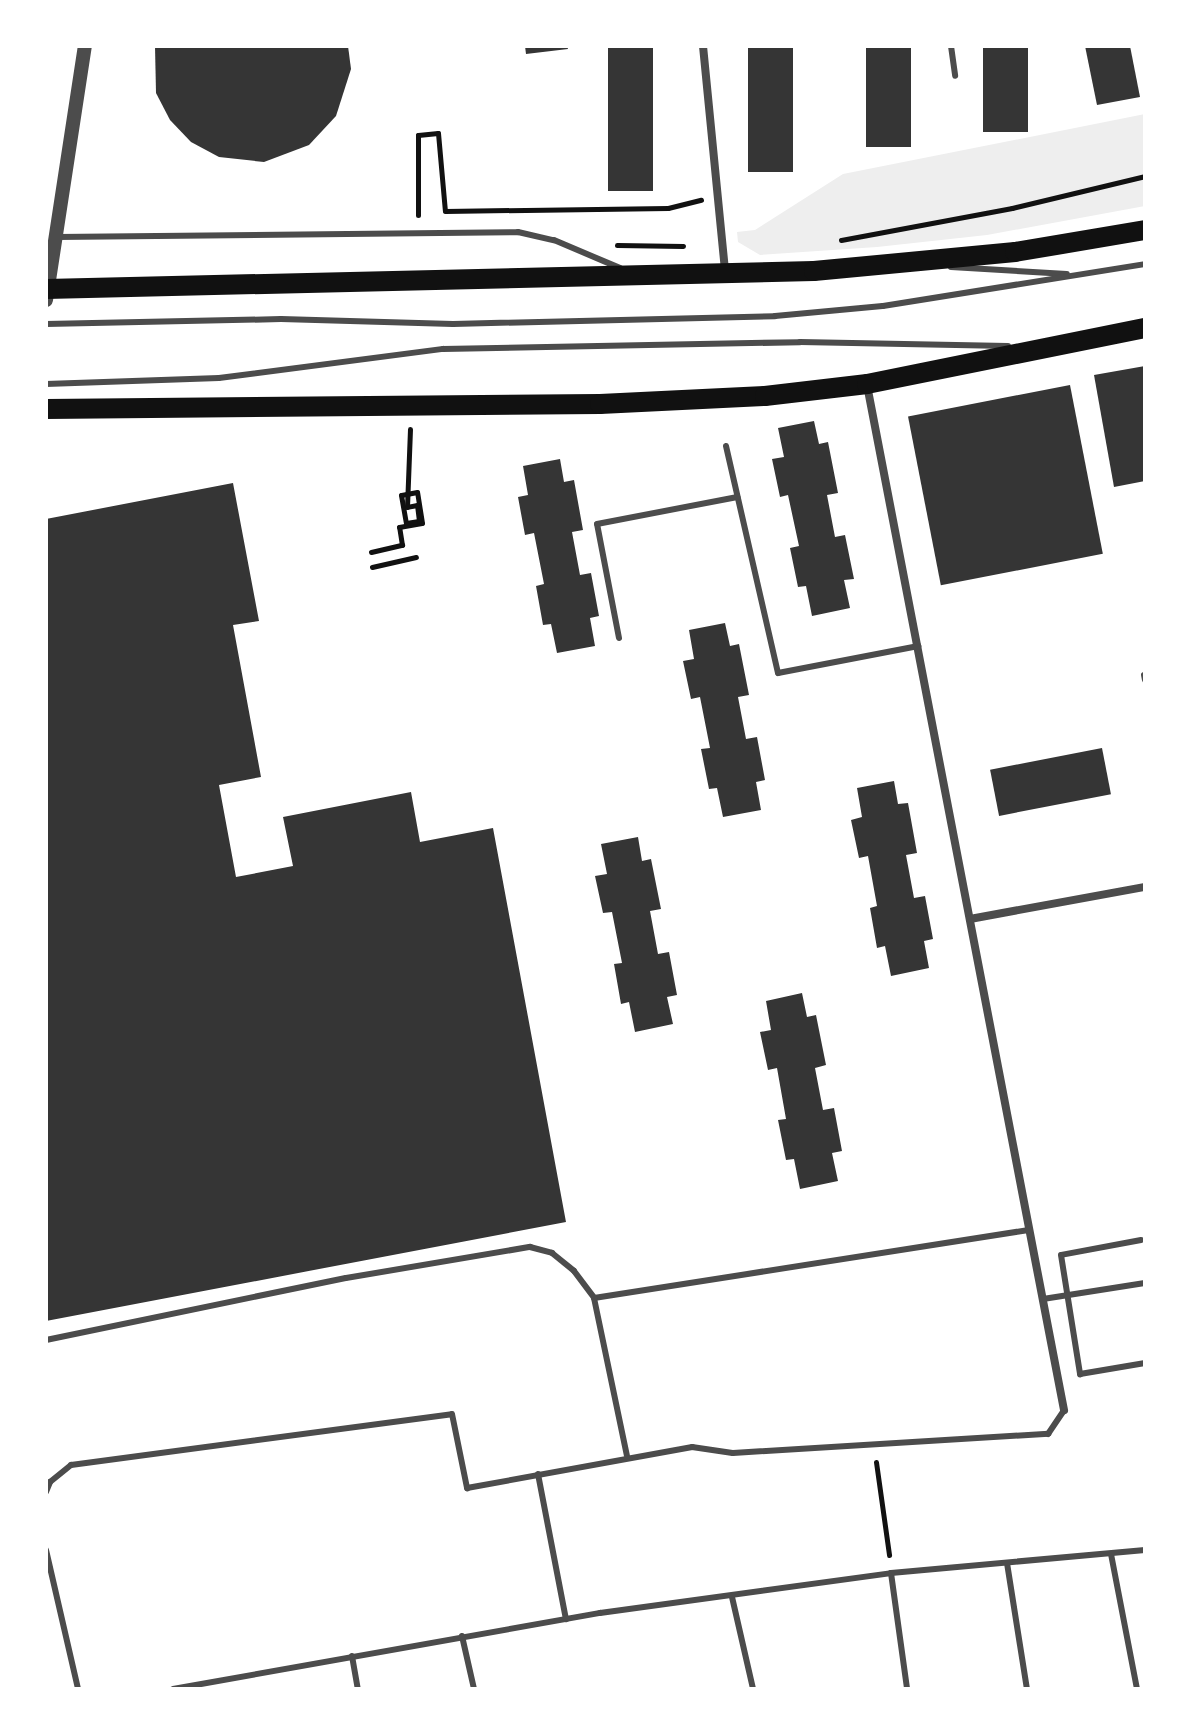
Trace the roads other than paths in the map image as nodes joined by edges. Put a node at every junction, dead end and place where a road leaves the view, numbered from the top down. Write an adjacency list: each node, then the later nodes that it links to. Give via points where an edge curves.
1 (85, 46): 6 (street)
2 (703, 46): 9 (street)
3 (951, 46): 4 (lane)
4 (955, 76)
5 (1145, 230): 7 (main road)
6 (56, 237): 10 (lane, via 518,232 554,240); 12 (street)
7 (905, 264): 9 (main road); 11 (lane)
8 (1145, 264): 11 (lane)
9 (725, 273): 10 (main road)
10 (634, 274): 12 (main road)
11 (1087, 274): 13 (lane, via 883,306 775,316 453,324 294,319)
12 (47, 292)
13 (46, 324)
14 (1145, 328): 15 (main road)
15 (1051, 346): 16 (lane, via 789,342 443,349 219,378); 17 (main road)
16 (46, 384)
17 (867, 384): 18 (main road, via 600,404); 22 (street)
18 (46, 409)
19 (726, 446): 20 (lane)
20 (737, 497): 21 (lane, via 597,524); 22 (lane, via 778,673)
21 (619, 638)
22 (918, 646): 24 (street)
23 (1145, 887): 24 (street)
24 (970, 919): 25 (street)
25 (1029, 1230): 29 (lane); 30 (street)
26 (1141, 1240): 28 (lane, via 1061,1255)
27 (1145, 1283): 28 (lane)
28 (1067, 1296): 30 (lane); 32 (lane, via 1080,1374)
29 (594, 1298): 31 (lane, via 552,1253 530,1247 346,1278); 34 (lane)
30 (1043, 1299): 33 (street)
31 (46, 1340)
32 (1145, 1363)
33 (1064, 1410): 34 (lane, via 1048,1434 733,1453 692,1447)
34 (627, 1456): 35 (lane)
35 (538, 1474): 36 (lane, via 467,1488 452,1414 71,1465); 43 (lane)
36 (46, 1492)
37 (46, 1550): 47 (lane)
38 (1145, 1550): 39 (lane)
39 (1111, 1554): 40 (lane); 54 (lane)
40 (1007, 1563): 41 (lane); 53 (lane)
41 (891, 1573): 42 (lane); 52 (lane)
42 (732, 1597): 43 (lane); 51 (lane)
43 (566, 1619): 44 (lane)
44 (462, 1636): 45 (lane); 50 (lane)
45 (352, 1656): 46 (lane); 49 (lane)
46 (209, 1685): 48 (lane)
47 (78, 1689)
48 (173, 1689)
49 (358, 1689)
50 (474, 1689)
51 (753, 1689)
52 (907, 1689)
53 (1027, 1689)
54 (1137, 1689)

